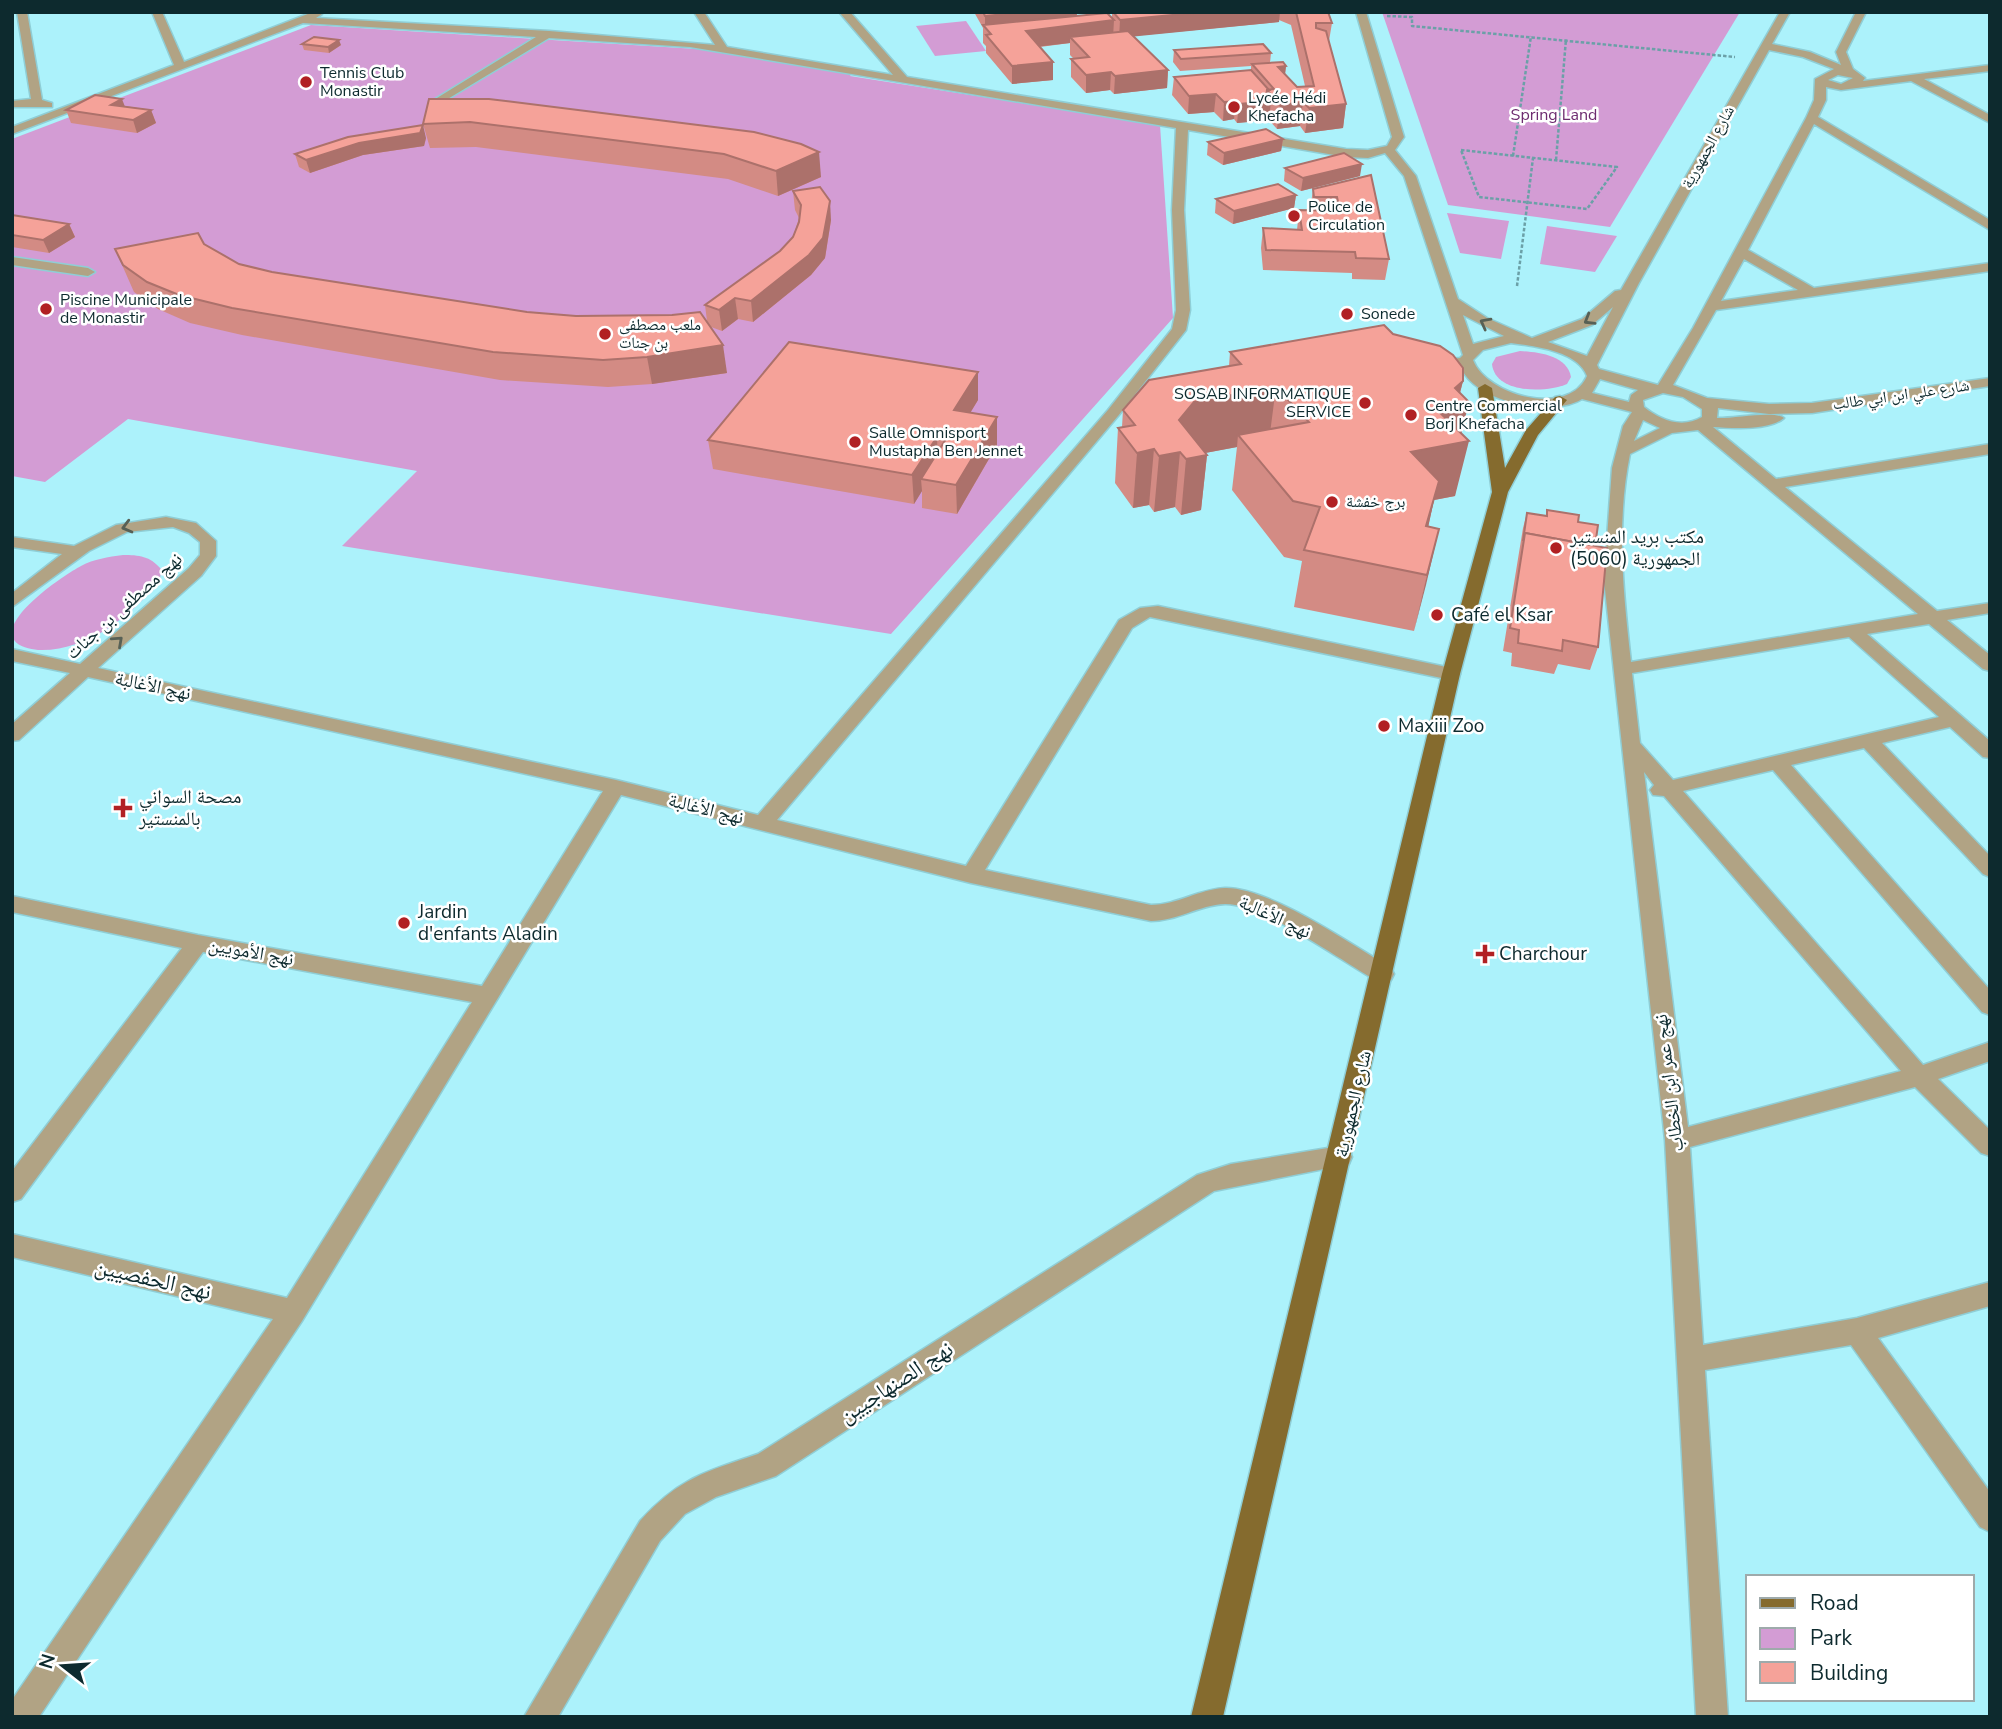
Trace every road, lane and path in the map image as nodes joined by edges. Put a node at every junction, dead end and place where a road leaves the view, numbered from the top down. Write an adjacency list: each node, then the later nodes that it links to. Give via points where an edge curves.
1 (22, 12): 24 (street)
2 (157, 12): 15 (street)
3 (322, 12): 9 (street)
4 (699, 12): 13 (street)
5 (844, 12): 19 (street)
6 (1785, 12): 14 (street, شارع الجمهورية)
7 (1861, 12): 17 (street, via 1841,52)
8 (1361, 13): 11 (path, via 1412,17 1412,26); 32 (street, via 1398,137)
9 (304, 20): 10 (street); 15 (street)
10 (549, 34): 13 (street); 25 (street)
11 (1531, 36): 12 (path); 33 (path)
12 (1566, 39): 14 (path); 35 (path)
13 (722, 48): 19 (street)
14 (1762, 53): 17 (street, via 1816,57); 21 (street, via 1802,62); 42 (street, شارع الجمهورية)
15 (181, 68): 27 (street)
16 (1990, 68): 18 (street)
17 (1849, 72): 20 (street); 21 (street); 22 (street, via 1859,76)
18 (1910, 76): 20 (street); 29 (street)
19 (902, 78): 30 (street)
20 (1893, 78): 22 (street)
21 (1821, 79): 22 (street); 23 (street)
22 (1851, 86): 23 (street)
23 (1820, 100): 28 (street)
24 (37, 102): 26 (street); 27 (street)
25 (436, 103)
26 (12, 104)
27 (66, 111): 31 (street)
28 (1812, 118): 37 (street); 38 (street)
29 (1990, 120)
30 (1182, 125): 32 (street, via 1346,153); 62 (street, via 1178,210 1183,321)
31 (12, 131)
32 (1388, 150): 45 (street, via 1410,176)
33 (1513, 156): 34 (path); 36 (path, via 1461,150 1479,197)
34 (1533, 158): 35 (path); 36 (path)
35 (1556, 160): 36 (path, via 1617,167 1587,209)
36 (1528, 202): 43 (path)
37 (1990, 226)
38 (1740, 251): 44 (street); 46 (street)
39 (12, 261): 41 (street)
40 (1990, 267): 44 (street)
41 (88, 272)
42 (1632, 283): 47 (street, شارع الجمهورية, one-way to 47, via 1587,322); 50 (street, شارع الجمهورية)
43 (1517, 286)
44 (1811, 292): 46 (street)
45 (1450, 299): 47 (street, one-way to 45, via 1482,321); 49 (street)
46 (1709, 307): 48 (street)
47 (1531, 341): 49 (street, via 1494,341); 50 (street, via 1569,351)
48 (1686, 354): 54 (street); 55 (street)
49 (1467, 357): 51 (street); 51 (street, via 1420,369)
50 (1590, 370): 54 (street); 56 (street, شارع الجمهورية, via 1593,380)
51 (1471, 377): 53 (street)
52 (1990, 382): 60 (street, شارع علي ابن ابي طالب)
53 (1485, 388): 57 (street, via 1521,400); 67 (main road, شارع الجمهورية)
54 (1658, 389): 55 (street); 61 (street, نهج عمر ابن الخطاب, via 1636,398)
55 (1685, 392): 58 (street)
56 (1580, 394): 57 (street); 61 (street)
57 (1560, 401): 67 (main road, شارع الجمهورية, via 1531,433)
58 (1704, 402): 60 (street, شارع علي ابن ابي طالب); 63 (street, via 1711,413)
59 (1139, 408): 62 (street)
60 (1812, 408): 63 (street, شارع علي ابن ابي طالب, via 1762,421)
61 (1638, 410): 63 (street, via 1658,422); 65 (street, نهج عمر ابن الخطاب, via 1626,433)
62 (1113, 413): 88 (street)
63 (1697, 424): 65 (street, via 1669,429); 66 (street)
64 (1990, 449): 66 (street)
65 (1623, 452): 76 (street, نهج عمر ابن الخطاب, via 1613,558)
66 (1772, 485): 72 (street)
67 (1500, 492): 78 (main road, شارع الجمهورية)
68 (12, 542): 69 (street)
69 (76, 551): 70 (street, نهج مصطفى بن جنات); 77 (street, نهج مصطفى بن جنات, one-way to 69, via 195,572 208,556 208,541 189,526 155,522 118,529)
70 (12, 602)
71 (1990, 608): 72 (street)
72 (1933, 618): 73 (street); 75 (street)
73 (1853, 630): 76 (street); 79 (street)
74 (12, 655): 77 (street, نهج الأغالبة)
75 (1990, 665)
76 (1621, 669): 82 (street, نهج عمر ابن الخطاب)
77 (85, 671): 80 (street, نهج مصطفى بن جنات); 85 (street, نهج الأغالبة)
78 (1451, 674): 90 (street, via 1286,636 1146,612 1125,624); 93 (main road, شارع الجمهورية)
79 (1954, 720): 81 (street); 83 (street)
80 (12, 736)
81 (1868, 740): 84 (street); 89 (street)
82 (1632, 746): 86 (street); 87 (street, نهج عمر ابن الخطاب)
83 (1990, 752)
84 (1777, 762): 86 (street); 95 (street)
85 (616, 787): 88 (street, نهج الأغالبة); 94 (street)
86 (1669, 788): 87 (street); 97 (street)
87 (1639, 796): 98 (street, نهج عمر ابن الخطاب)
88 (763, 823): 90 (street, نهج الأغالبة)
89 (1990, 869)
90 (971, 875): 93 (street, نهج الأغالبة, via 1167,915 1221,897 1237,898)
91 (12, 904): 92 (street, نهج الأمويين)
92 (198, 943): 94 (street, نهج الأمويين); 101 (street)
93 (1383, 974): 100 (main road, شارع الجمهورية)
94 (490, 996): 104 (street)
95 (1990, 1006)
96 (1990, 1051): 97 (street)
97 (1919, 1076): 98 (street); 99 (street)
98 (1677, 1140): 106 (street, نهج عمر ابن الخطاب)
99 (1990, 1146)
100 (1340, 1157): 109 (street, نهج الصنهاجيين, via 1206,1183 766,1466 709,1485 675,1504 650,1531); 110 (main road, شارع الجمهورية)
101 (12, 1191)
102 (12, 1245): 104 (street, نهج الحفصيين)
103 (1990, 1295): 105 (street)
104 (293, 1312): 108 (street)
105 (1857, 1331): 106 (street); 107 (street)
106 (1691, 1360): 111 (street, نهج عمر ابن الخطاب)
107 (1990, 1517)
108 (20, 1717)
109 (540, 1717)
110 (1207, 1717)
111 (1712, 1717)

